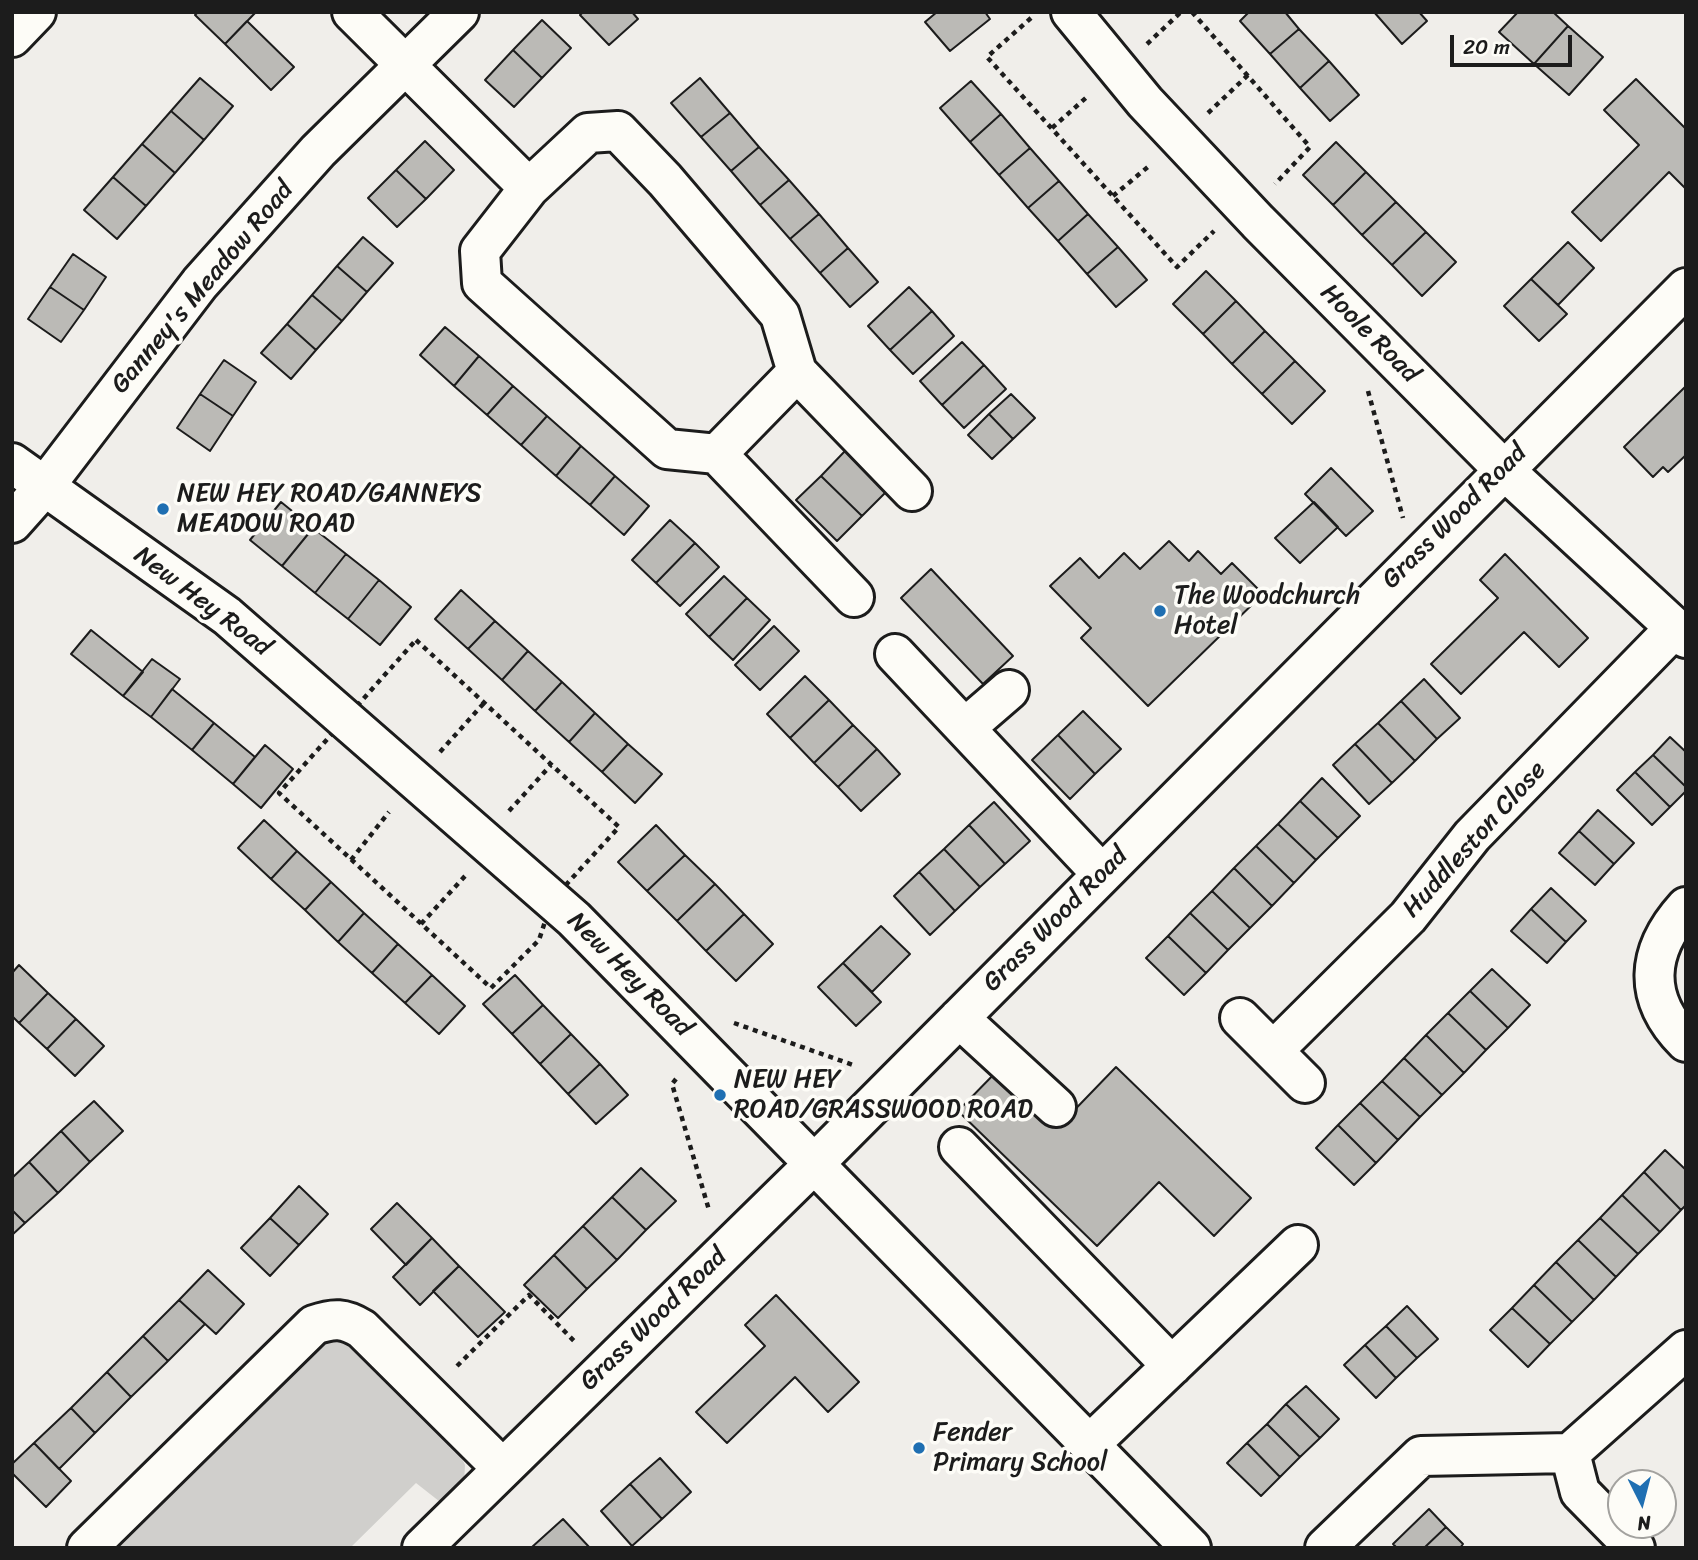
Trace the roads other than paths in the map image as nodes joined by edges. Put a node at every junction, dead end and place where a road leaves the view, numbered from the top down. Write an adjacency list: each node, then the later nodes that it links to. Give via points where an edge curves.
1 (36, 12): 5 (street)
2 (352, 12): 6 (street)
3 (459, 12): 6 (street, Ganney's Meadow Road)
4 (1070, 12): 12 (street, Hoole Road, via 1180,139 1257,196)
5 (12, 37)
6 (407, 65): 7 (street); 13 (street, Ganney's Meadow Road, via 318,151 200,283)
7 (529, 188): 9 (street, via 588,133 618,131 780,315); 10 (street, via 480,251 482,283 667,449)
8 (1685, 290): 12 (street, Grass Wood Road)
9 (797, 372): 10 (street); 14 (street)
10 (717, 454): 16 (street)
11 (12, 463): 13 (street, New Hey Road)
12 (1503, 468): 17 (street, Hoole Road); 21 (street, Grass Wood Road)
13 (45, 486): 15 (street, Ganney's Meadow Road); 30 (street, New Hey Road, via 227,616 488,842 574,919)
14 (912, 491)
15 (12, 523)
16 (854, 597)
17 (1681, 633): 26 (street, Huddleston Close, via 1472,836 1408,917)
18 (895, 654): 20 (street)
19 (1009, 691): 20 (street)
20 (965, 728): 21 (street)
21 (1101, 873): 23 (street, Grass Wood Road)
22 (1686, 907): 25 (street, via 1663,936 1654,961 1654,988 1663,1014)
23 (959, 1018): 28 (street); 30 (street, Grass Wood Road)
24 (1240, 1018): 26 (street)
25 (1686, 1042)
26 (1273, 1051): 27 (street)
27 (1305, 1083)
28 (1056, 1107)
29 (959, 1147): 33 (street)
30 (814, 1164): 34 (street, New Hey Road); 36 (street, Grass Wood Road)
31 (1298, 1245): 33 (street)
32 (1686, 1350): 35 (street)
33 (1172, 1366): 34 (street)
34 (1090, 1444): 39 (street, New Hey Road)
35 (1570, 1453): 40 (street, via 1421,1456); 41 (street, via 1580,1492)
36 (502, 1468): 37 (street, via 355,1325 332,1319 314,1325); 38 (street, Grass Wood Road)
37 (87, 1548)
38 (422, 1548)
39 (1191, 1548)
40 (1325, 1548)
41 (1635, 1548)

